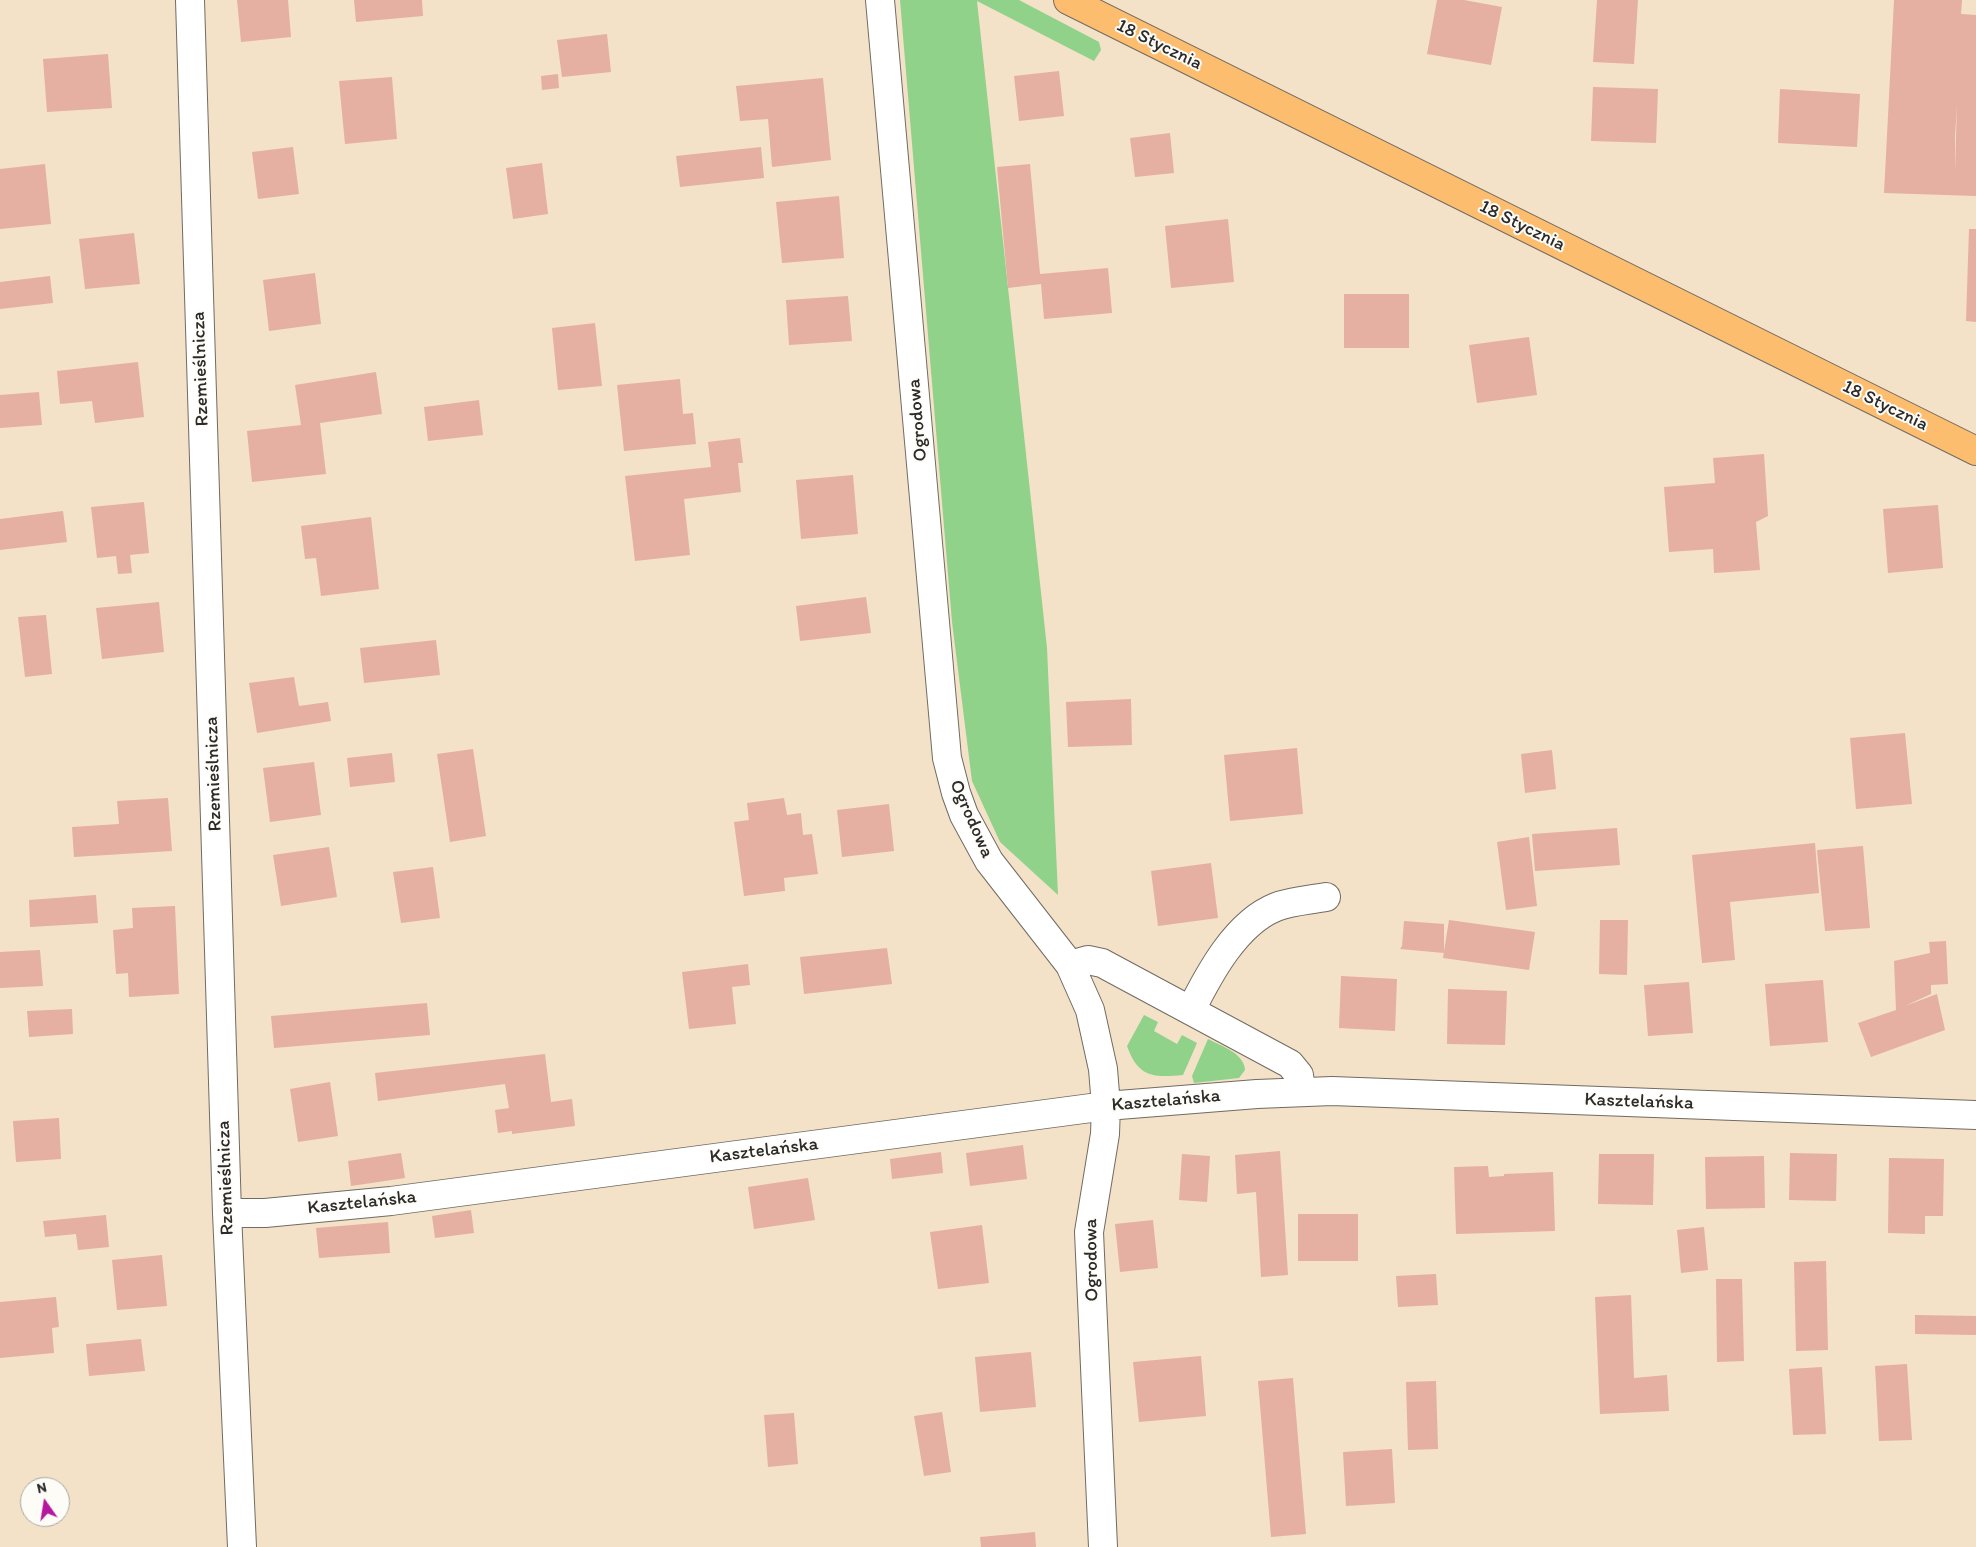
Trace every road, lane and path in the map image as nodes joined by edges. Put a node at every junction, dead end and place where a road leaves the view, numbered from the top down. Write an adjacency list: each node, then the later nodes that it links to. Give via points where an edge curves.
1 (190, 0): 11 (street, Rzemieślnicza)
2 (880, 0): 6 (street, Ogrodowa, via 947,758 964,815 989,861)
3 (1068, 0): 4 (main road, 18 Stycznia)
4 (1976, 451)
5 (1326, 896): 7 (street, via 1276,907 1249,924 1211,970)
6 (1070, 966): 7 (street, via 1088,960 1102,963); 9 (street, Ogrodowa, via 1090,1010 1102,1062)
7 (1191, 1010): 8 (street, via 1290,1064 1299,1075)
8 (1301, 1092): 9 (street, Kasztelańska); 10 (street, Kasztelańska)
9 (1106, 1106): 11 (street, Kasztelańska, via 391,1201 265,1213); 13 (street, Ogrodowa, via 1105,1134 1089,1232)
10 (1976, 1115)
11 (227, 1213): 12 (street, Rzemieślnicza)
12 (242, 1547)
13 (1103, 1547)

